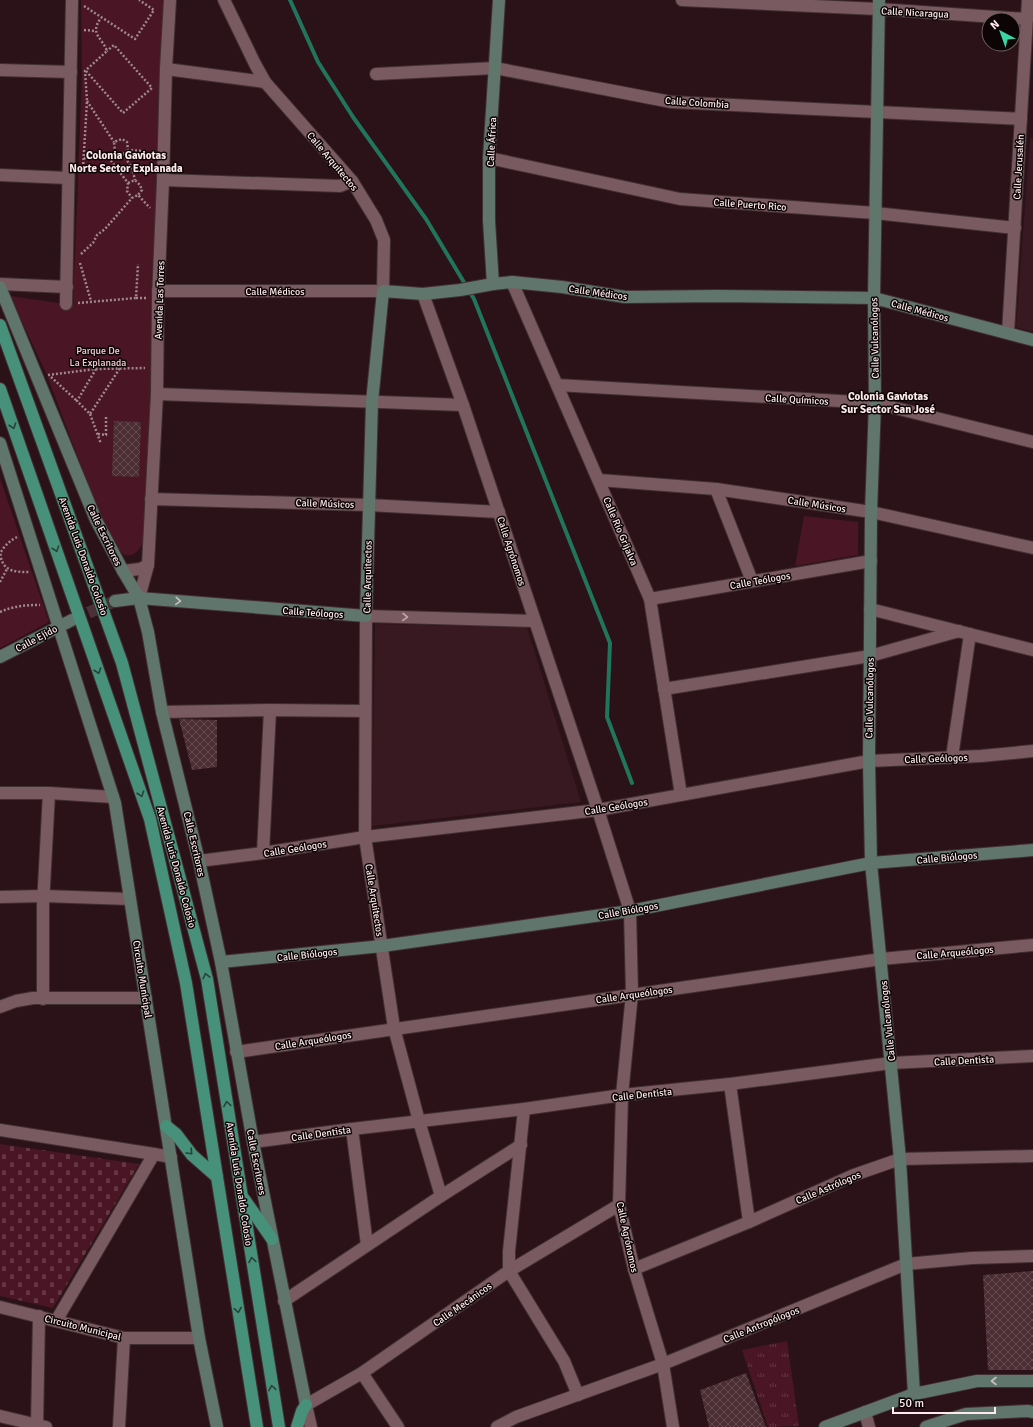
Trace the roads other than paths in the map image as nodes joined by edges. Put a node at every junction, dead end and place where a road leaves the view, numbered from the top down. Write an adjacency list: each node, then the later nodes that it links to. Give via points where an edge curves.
1 (72, 0): 12 (street)
2 (170, 0): 10 (street, Avenida Las Torres)
3 (224, 0): 14 (street, Calle Arquitectos)
4 (499, 0): 9 (street, Calle África)
5 (682, 0): 7 (street, Calle Nicaragua)
6 (1028, 0): 8 (street, Calle Jerusalén)
7 (878, 5): 8 (street, Calle Nicaragua); 15 (street, Calle Vulcanólogos)
8 (1027, 19): 16 (street, Calle Jerusalén)
9 (495, 68): 13 (street, Calle Colombia); 15 (street, Calle Colombia, via 671,102); 17 (street, Calle África)
10 (166, 69): 14 (street); 20 (street, Avenida Las Torres)
11 (0, 70): 12 (street)
12 (71, 72): 19 (street)
13 (376, 74)
14 (265, 82): 21 (street, Calle Arquitectos)
15 (877, 113): 16 (street, Calle Colombia); 22 (street, Calle Vulcanólogos)
16 (1021, 119): 23 (street, Calle Jerusalén)
17 (489, 158): 22 (street, Calle Puerto Rico, via 680,199); 25 (street, Calle África)
18 (0, 175): 19 (street)
19 (68, 178): 27 (street)
20 (163, 180): 21 (street, via 340,186); 28 (street, Avenida Las Torres)
21 (352, 181): 29 (street, Calle Arquitectos, via 376,220 384,240)
22 (875, 212): 23 (street, Calle Puerto Rico); 31 (street, Calle Vulcanólogos)
23 (1014, 228): 34 (street, Calle Jerusalén)
24 (512, 282): 25 (street, Calle Médicos); 31 (street, Calle Médicos, via 625,297); 36 (street, Calle Río Grijalva)
25 (493, 284): 30 (street, Calle Médicos)
26 (0, 285): 27 (street); 53 (street, Calle Escritores, via 96,520)
27 (67, 287): 32 (street)
28 (158, 291): 29 (street, Calle Médicos); 38 (street, Avenida Las Torres)
29 (383, 291): 30 (street, Calle Médicos); 39 (street, Calle Arquitectos)
30 (423, 294): 41 (street, Calle Agrónomos)
31 (874, 298): 34 (street, Calle Médicos); 40 (street, Calle Vulcanólogos)
32 (71, 304)
33 (0, 325): 114 (main road, Avenida Luis Donaldo Colosio, one-way to 33, via 207,979 122,663)
34 (1008, 334): 35 (street, Calle Médicos)
35 (1033, 340)
36 (557, 385): 40 (street, Calle Químicos); 44 (street, Calle Río Grijalva)
37 (0, 389): 113 (main road, Avenida Luis Donaldo Colosio, one-way to 113, via 150,819 186,983)
38 (157, 394): 39 (street); 46 (street, Avenida Las Torres)
39 (372, 402): 41 (street); 47 (street, Calle Arquitectos)
40 (875, 403): 42 (street, Calle Químicos); 49 (street, Calle Vulcanólogos)
41 (463, 405): 48 (street, Calle Agrónomos)
42 (1033, 442)
43 (0, 443): 62 (street)
44 (599, 480): 45 (street, Calle Músicos); 56 (street, Calle Río Grijalva)
45 (716, 489): 49 (street, Calle Músicos); 54 (street)
46 (151, 499): 47 (street, Calle Músicos); 52 (street, Avenida Las Torres)
47 (369, 505): 48 (street, Calle Músicos); 59 (street, Calle Arquitectos)
48 (499, 512): 61 (street, Calle Agrónomos)
49 (871, 512): 50 (street, Calle Músicos); 51 (street, Calle Vulcanólogos)
50 (1033, 548)
51 (871, 561): 54 (street, Calle Teólogos); 58 (street, Calle Vulcanólogos)
52 (148, 565): 53 (street, via 140,569); 55 (street, Avenida Las Torres)
53 (123, 571): 55 (street, Calle Escritores)
54 (752, 581): 56 (street, Calle Teólogos)
55 (139, 598): 57 (street, Calle Teólogos); 59 (street, Calle Teólogos, one-way to 59); 70 (street, Calle Escritores, via 148,632)
56 (650, 599): 67 (street, Calle Río Grijalva)
57 (115, 601)
58 (870, 609): 63 (street); 65 (street, Calle Vulcanólogos)
59 (366, 616): 61 (street, Calle Teólogos, one-way to 61); 69 (street, Calle Arquitectos)
60 (72, 620): 62 (street, Calle Ejido)
61 (535, 621): 78 (street, Calle Agrónomos)
62 (59, 626): 66 (street, Calle Ejido); 77 (street, Circuito Municipal)
63 (965, 632): 64 (street); 65 (street); 72 (street)
64 (1033, 650)
65 (870, 656): 67 (street); 73 (street, Calle Vulcanólogos)
66 (0, 657)
67 (664, 689): 76 (street, Calle Río Grijalva)
68 (270, 710): 69 (street); 70 (street); 81 (street)
69 (365, 711): 79 (street, Calle Arquitectos)
70 (162, 712): 82 (street, Calle Escritores)
71 (1033, 751): 72 (street, Calle Geólogos)
72 (952, 757): 73 (street, Calle Geólogos)
73 (869, 761): 76 (street, Calle Geólogos); 83 (street, Calle Vulcanólogos)
74 (0, 793): 75 (street)
75 (49, 793): 77 (street); 84 (street)
76 (681, 795): 78 (street, Calle Geólogos)
77 (113, 797): 86 (street, Circuito Municipal)
78 (598, 810): 79 (street, Calle Geólogos); 87 (street, Calle Agrónomos)
79 (365, 837): 81 (street, Calle Geólogos); 89 (street, Calle Arquitectos)
80 (1033, 850): 83 (street, Calle Biólogos)
81 (263, 853): 82 (street, Calle Geólogos)
82 (199, 861): 91 (street, Calle Escritores)
83 (871, 863): 87 (street, Calle Biólogos); 90 (street, Calle Vulcanólogos)
84 (44, 896): 85 (street); 86 (street); 94 (street)
85 (0, 897)
86 (130, 899): 93 (street, Circuito Municipal)
87 (630, 911): 89 (street, Calle Biólogos); 92 (street, Calle Agrónomos)
88 (1033, 944): 90 (street, Calle Arqueólogos)
89 (382, 946): 91 (street, Calle Biólogos); 96 (street, Calle Arquitectos)
90 (881, 959): 92 (street, Calle Arqueólogos); 99 (street, Calle Vulcanólogos)
91 (221, 962): 97 (street, Calle Escritores)
92 (632, 994): 96 (street, Calle Arqueólogos); 101 (street, Calle Agrónomos)
93 (146, 998): 94 (street); 104 (street, Circuito Municipal)
94 (43, 999): 95 (street, via 25,999)
95 (0, 1008)
96 (394, 1028): 97 (street, Calle Arqueólogos); 103 (street, Calle Arquitectos)
97 (236, 1052): 107 (street, Calle Escritores)
98 (1033, 1056): 99 (street, Calle Dentista)
99 (891, 1063): 100 (street, Calle Dentista); 112 (street, Calle Vulcanólogos)
100 (730, 1084): 101 (street, Calle Dentista); 117 (street)
101 (622, 1095): 102 (street, Calle Dentista); 116 (street, Calle Agrónomos)
102 (524, 1109): 103 (street, Calle Dentista); 108 (street)
103 (419, 1121): 105 (street, Calle Dentista); 115 (street, Calle Arquitectos)
104 (166, 1126): 111 (street, Circuito Municipal); 113 (main road, one-way to 113, via 176,1134 192,1155)
105 (352, 1129): 107 (street, Calle Dentista); 119 (street)
106 (0, 1130): 109 (street)
107 (252, 1142): 118 (street, Calle Escritores)
108 (521, 1145): 115 (street); 123 (street)
109 (154, 1154): 111 (street); 127 (street)
110 (1033, 1156): 112 (street, Calle Astrólogos)
111 (171, 1157): 129 (street, Circuito Municipal)
112 (900, 1159): 117 (street, Calle Astrólogos, via 854,1175); 121 (street, Calle Vulcanólogos)
113 (217, 1177): 142 (main road, Avenida Luis Donaldo Colosio, one-way to 142)
114 (241, 1195): 118 (main road); 143 (main road, Avenida Luis Donaldo Colosio, one-way to 114)
115 (441, 1196): 119 (street)
116 (619, 1206): 122 (street, Calle Agrónomos); 123 (street, Calle Mecánicos)
117 (749, 1222): 122 (street, Calle Astrólogos)
118 (272, 1239): 124 (street, Calle Escritores)
119 (367, 1245): 124 (street)
120 (1033, 1256): 121 (street, Calle Antropólogos)
121 (906, 1264): 130 (street, Calle Antropólogos); 133 (street, Calle Vulcanólogos)
122 (634, 1269): 130 (street, Calle Agrónomos)
123 (509, 1271): 131 (street, Calle Mecánicos); 134 (street, via 564,1361)
124 (284, 1301): 135 (street, Calle Escritores)
125 (0, 1307): 126 (street, Circuito Municipal)
126 (39, 1316): 127 (street, Circuito Municipal); 139 (street, Circuito Municipal)
127 (56, 1321): 128 (street, Circuito Municipal)
128 (124, 1338): 129 (street, Circuito Municipal); 140 (street)
129 (199, 1338): 141 (street, Circuito Municipal)
130 (663, 1364): 134 (street, Calle Antropólogos); 148 (street, Calle Agrónomos)
131 (362, 1373): 135 (street, Calle Mecánicos); 146 (street)
132 (1033, 1381): 133 (street, one-way to 133, via 977,1381)
133 (914, 1394): 136 (street)
134 (578, 1395): 147 (street, Calle Antropólogos, via 516,1417)
135 (306, 1405): 144 (main road); 145 (street, Calle Escritores)
136 (865, 1412): 149 (street); 150 (street)
137 (1033, 1412): 151 (street, via 966,1414)
138 (0, 1416): 139 (street)
139 (40, 1426)
140 (119, 1427)
141 (217, 1427)
142 (257, 1427)
143 (279, 1427)
144 (297, 1427)
145 (311, 1427)
146 (398, 1427)
147 (497, 1427)
148 (673, 1427)
149 (825, 1427)
150 (869, 1427)
151 (926, 1427)

